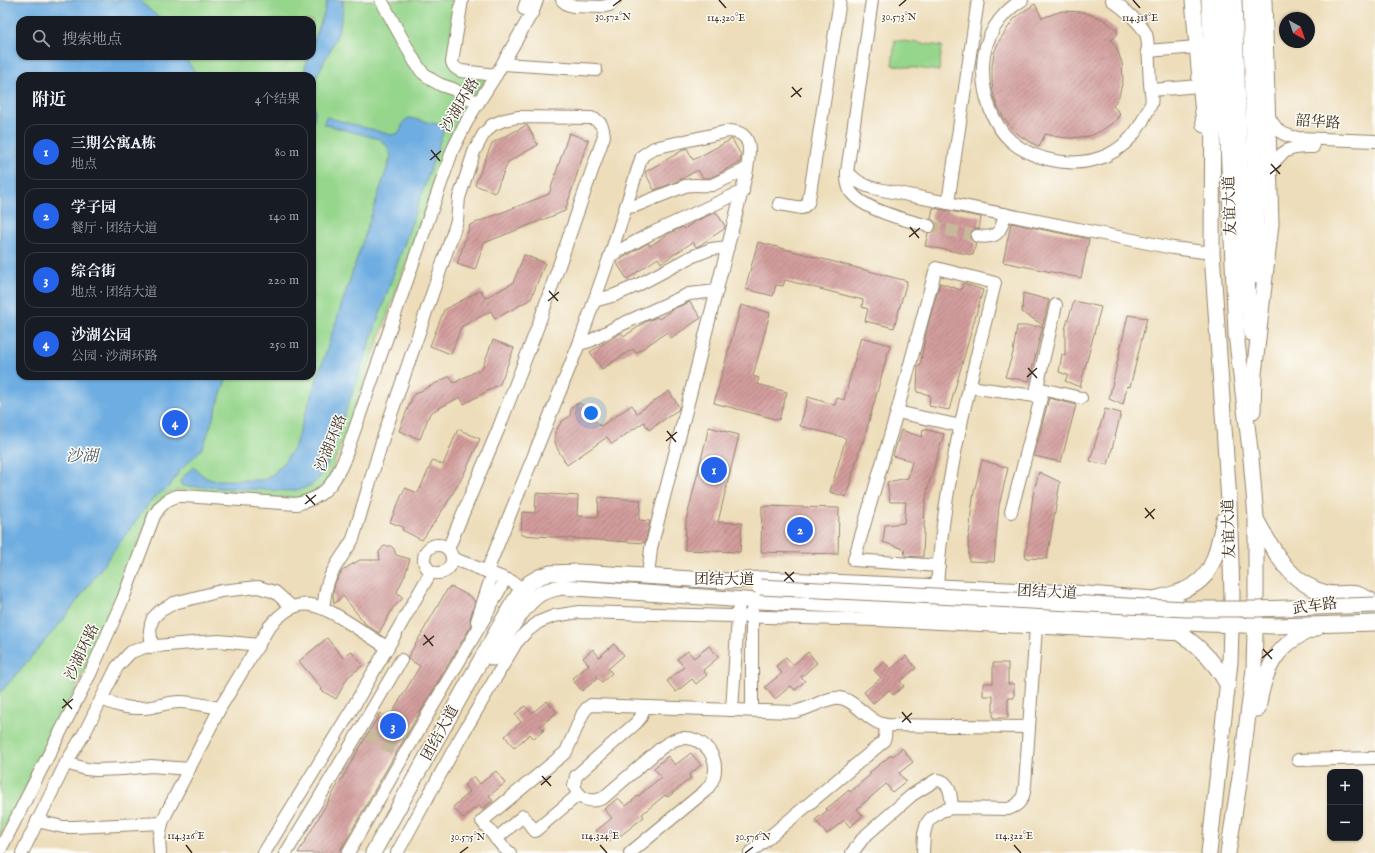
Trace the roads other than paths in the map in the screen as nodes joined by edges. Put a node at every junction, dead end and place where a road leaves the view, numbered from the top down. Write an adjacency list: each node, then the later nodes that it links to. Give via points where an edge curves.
1 (381, 0): 30 (street, via 422,72 441,85)
2 (462, 0): 25 (street, via 453,66 461,71)
3 (527, 0): 17 (street, 沙湖环路, via 524,9)
4 (562, 0): 5 (street, via 572,6 601,7 610,6)
5 (615, 0)
6 (840, 0): 39 (street, via 808,203 802,208)
7 (872, 0): 36 (street)
8 (978, 0): 22 (street)
9 (1022, 0): 23 (street, via 1008,10 995,27 987,43)
10 (1193, 0): 19 (main road, 友谊大道)
11 (1209, 0): 40 (main road, 友谊大道, via 1213,73)
12 (1216, 0): 18 (main road, 友谊大道)
13 (1234, 0): 53 (main road, 友谊大道, via 1242,213)
14 (1250, 0): 51 (main road)
15 (1264, 0): 31 (main road, 友谊大道)
16 (1120, 2): 20 (street, via 1146,35)
17 (535, 5): 21 (street, 沙湖环路)
18 (1222, 7): 59 (main road, 友谊大道, via 1236,334)
19 (1197, 46): 20 (street); 28 (main road, 友谊大道)
20 (1147, 51): 29 (street)
21 (503, 64): 24 (street); 25 (street, 沙湖环路)
22 (968, 65): 23 (street); 26 (street)
23 (983, 67): 27 (street)
24 (596, 70)
25 (496, 75): 30 (street, 沙湖环路)
26 (966, 82): 27 (street); 38 (street)
27 (984, 84): 29 (street, via 992,114 1013,142 1037,157 1067,163 1100,158 1130,140 1151,103)
28 (1200, 86): 29 (street); 40 (main road, 友谊大道)
29 (1150, 90)
30 (478, 103): 110 (street, 沙湖环路, via 452,149 344,460 333,482 314,499 296,504 184,496 168,500 160,507 154,516 123,599 90,674)
31 (1268, 115): 32 (street, 韶华路, via 1276,129 1286,136); 35 (main road, 友谊大道)
32 (1375, 141)
33 (1375, 147): 35 (street, 韶华路, via 1299,146 1276,160)
34 (747, 169): 37 (street); 41 (street, via 712,185 685,186 635,206); 41 (street, via 749,144 743,135 735,131 654,148 642,156)
35 (1269, 171): 51 (main road, 友谊大道, via 1271,224)
36 (847, 172): 38 (street, via 864,186); 43 (street, via 850,190 864,204)
37 (743, 191): 45 (street); 47 (street)
38 (948, 203): 42 (street)
39 (779, 204)
40 (1211, 204): 46 (main road, 友谊大道)
41 (626, 207): 47 (street)
42 (1005, 214): 44 (street, via 998,233 992,236); 46 (street, via 1173,248)
43 (929, 226)
44 (977, 236)
45 (728, 248): 48 (street); 49 (street, via 710,249 636,286)
46 (1212, 252): 60 (main road, 友谊大道)
47 (610, 255): 49 (street)
48 (717, 291): 52 (street, via 689,294); 67 (street, via 651,548)
49 (594, 301): 52 (street)
50 (1056, 306): 55 (street)
51 (1258, 335): 53 (main road, 友谊大道)
52 (579, 344): 66 (street)
53 (1254, 374): 59 (main road, 友谊大道)
54 (969, 387): 55 (street, via 1034,396); 57 (street, via 995,283 936,268); 58 (street)
55 (1040, 389): 56 (street); 61 (street)
56 (1081, 398)
57 (897, 412): 58 (street); 64 (street, via 854,560)
58 (960, 426): 64 (street, via 945,506)
59 (1251, 458): 62 (main road, 友谊大道)
60 (1229, 501): 73 (main road, via 1213,561 1205,575 1185,591); 80 (main road, 友谊大道)
61 (1011, 512)
62 (1256, 518): 74 (main road, via 1278,556 1300,581 1318,591 1358,594); 81 (main road, 友谊大道)
63 (451, 557): 65 (street, via 444,573); 65 (street, via 443,546 432,546 424,554 423,560); 66 (street); 76 (street, via 538,326 604,136 603,126 596,119 510,118 492,126 479,141 460,198 457,221 383,438 353,539 330,576)
64 (938, 566): 70 (street)
65 (431, 572): 90 (street)
66 (488, 576): 69 (street); 71 (street, via 512,581); 87 (street)
67 (648, 576): 68 (main road, 团结大道); 71 (main road, 团结大道, via 550,573 534,579)
68 (724, 581): 70 (main road, 团结大道, via 762,579); 72 (main road)
69 (502, 585): 71 (street); 87 (street)
70 (938, 587): 73 (main road, 团结大道)
71 (521, 591): 117 (main road, 团结大道)
72 (752, 597): 74 (main road, bridge, via 1186,609 1258,609); 77 (main road, via 795,595 1186,616); 78 (street); 79 (street); 82 (main road, 团结大道); 118 (main road, 团结大道, via 561,587 536,596 521,614 496,654)
73 (1154, 599): 80 (main road, 团结大道)
74 (1373, 601): 81 (main road, 武车路, via 1275,612)
75 (292, 607): 76 (street, via 310,604); 88 (street, via 273,622); 89 (street, via 275,592 258,587 221,591 174,603 160,610 153,618 150,630)
76 (323, 608): 90 (street)
77 (1375, 613)
78 (738, 616): 79 (street); 96 (street); 119 (street, via 579,612 554,616 532,626 512,650)
79 (751, 617): 85 (street); 97 (street)
80 (1232, 618): 81 (main road); 82 (main road, 团结大道); 92 (main road, 友谊大道)
81 (1256, 619): 84 (main road, 武车路); 104 (main road, 友谊大道, via 1254,669)
82 (1126, 621): 86 (main road, via 1166,627)
83 (1375, 623): 84 (main road, 武车路)
84 (1327, 624): 104 (main road, via 1305,631 1294,638 1272,661 1263,684 1252,752)
85 (1036, 627): 86 (street); 99 (street)
86 (1179, 634): 92 (main road, via 1210,658)
87 (473, 636): 116 (street, via 402,754)
88 (259, 645): 89 (street, via 219,641); 95 (street)
89 (152, 647): 93 (street, via 131,652 123,659)
90 (388, 648): 114 (street)
91 (401, 660): 115 (street, via 364,732)
92 (1228, 686): 124 (main road, 友谊大道)
93 (102, 698): 95 (street, via 128,708 180,702); 102 (street)
94 (644, 707): 96 (street); 105 (street, via 636,723 576,776 574,786); 109 (street, via 591,705 587,708 566,752 482,821)
95 (220, 708): 103 (street)
96 (732, 710): 97 (street)
97 (752, 710): 98 (street, via 798,711 837,698 849,702 877,722)
98 (886, 725): 99 (street); 121 (street, via 883,742)
99 (1028, 727): 106 (street, via 1022,800 1008,809)
100 (1375, 758): 101 (street)
101 (1298, 760)
102 (66, 763): 103 (street, via 96,770 151,766); 107 (street)
103 (189, 769): 108 (street)
104 (1240, 777): 125 (main road, 友谊大道)
105 (579, 794): 109 (street, via 535,831 523,816); 120 (street, via 591,801 603,798 661,748 678,739 699,742 710,752 716,766 715,777 710,786)
106 (952, 808): 122 (street, via 950,789 945,782 936,780 912,795 864,837); 123 (street, via 936,814 927,823 924,830)
107 (37, 821): 108 (street, via 64,827); 112 (street)
108 (162, 823): 113 (street)
109 (496, 839): 111 (street)
110 (0, 850)
111 (507, 852)
112 (22, 853)
113 (160, 853)
114 (264, 853)
115 (286, 853)
116 (348, 853)
117 (373, 853)
118 (384, 853)
119 (397, 853)
120 (630, 853)
121 (750, 853)
122 (852, 853)
123 (923, 853)
124 (1209, 853)
125 (1228, 853)

